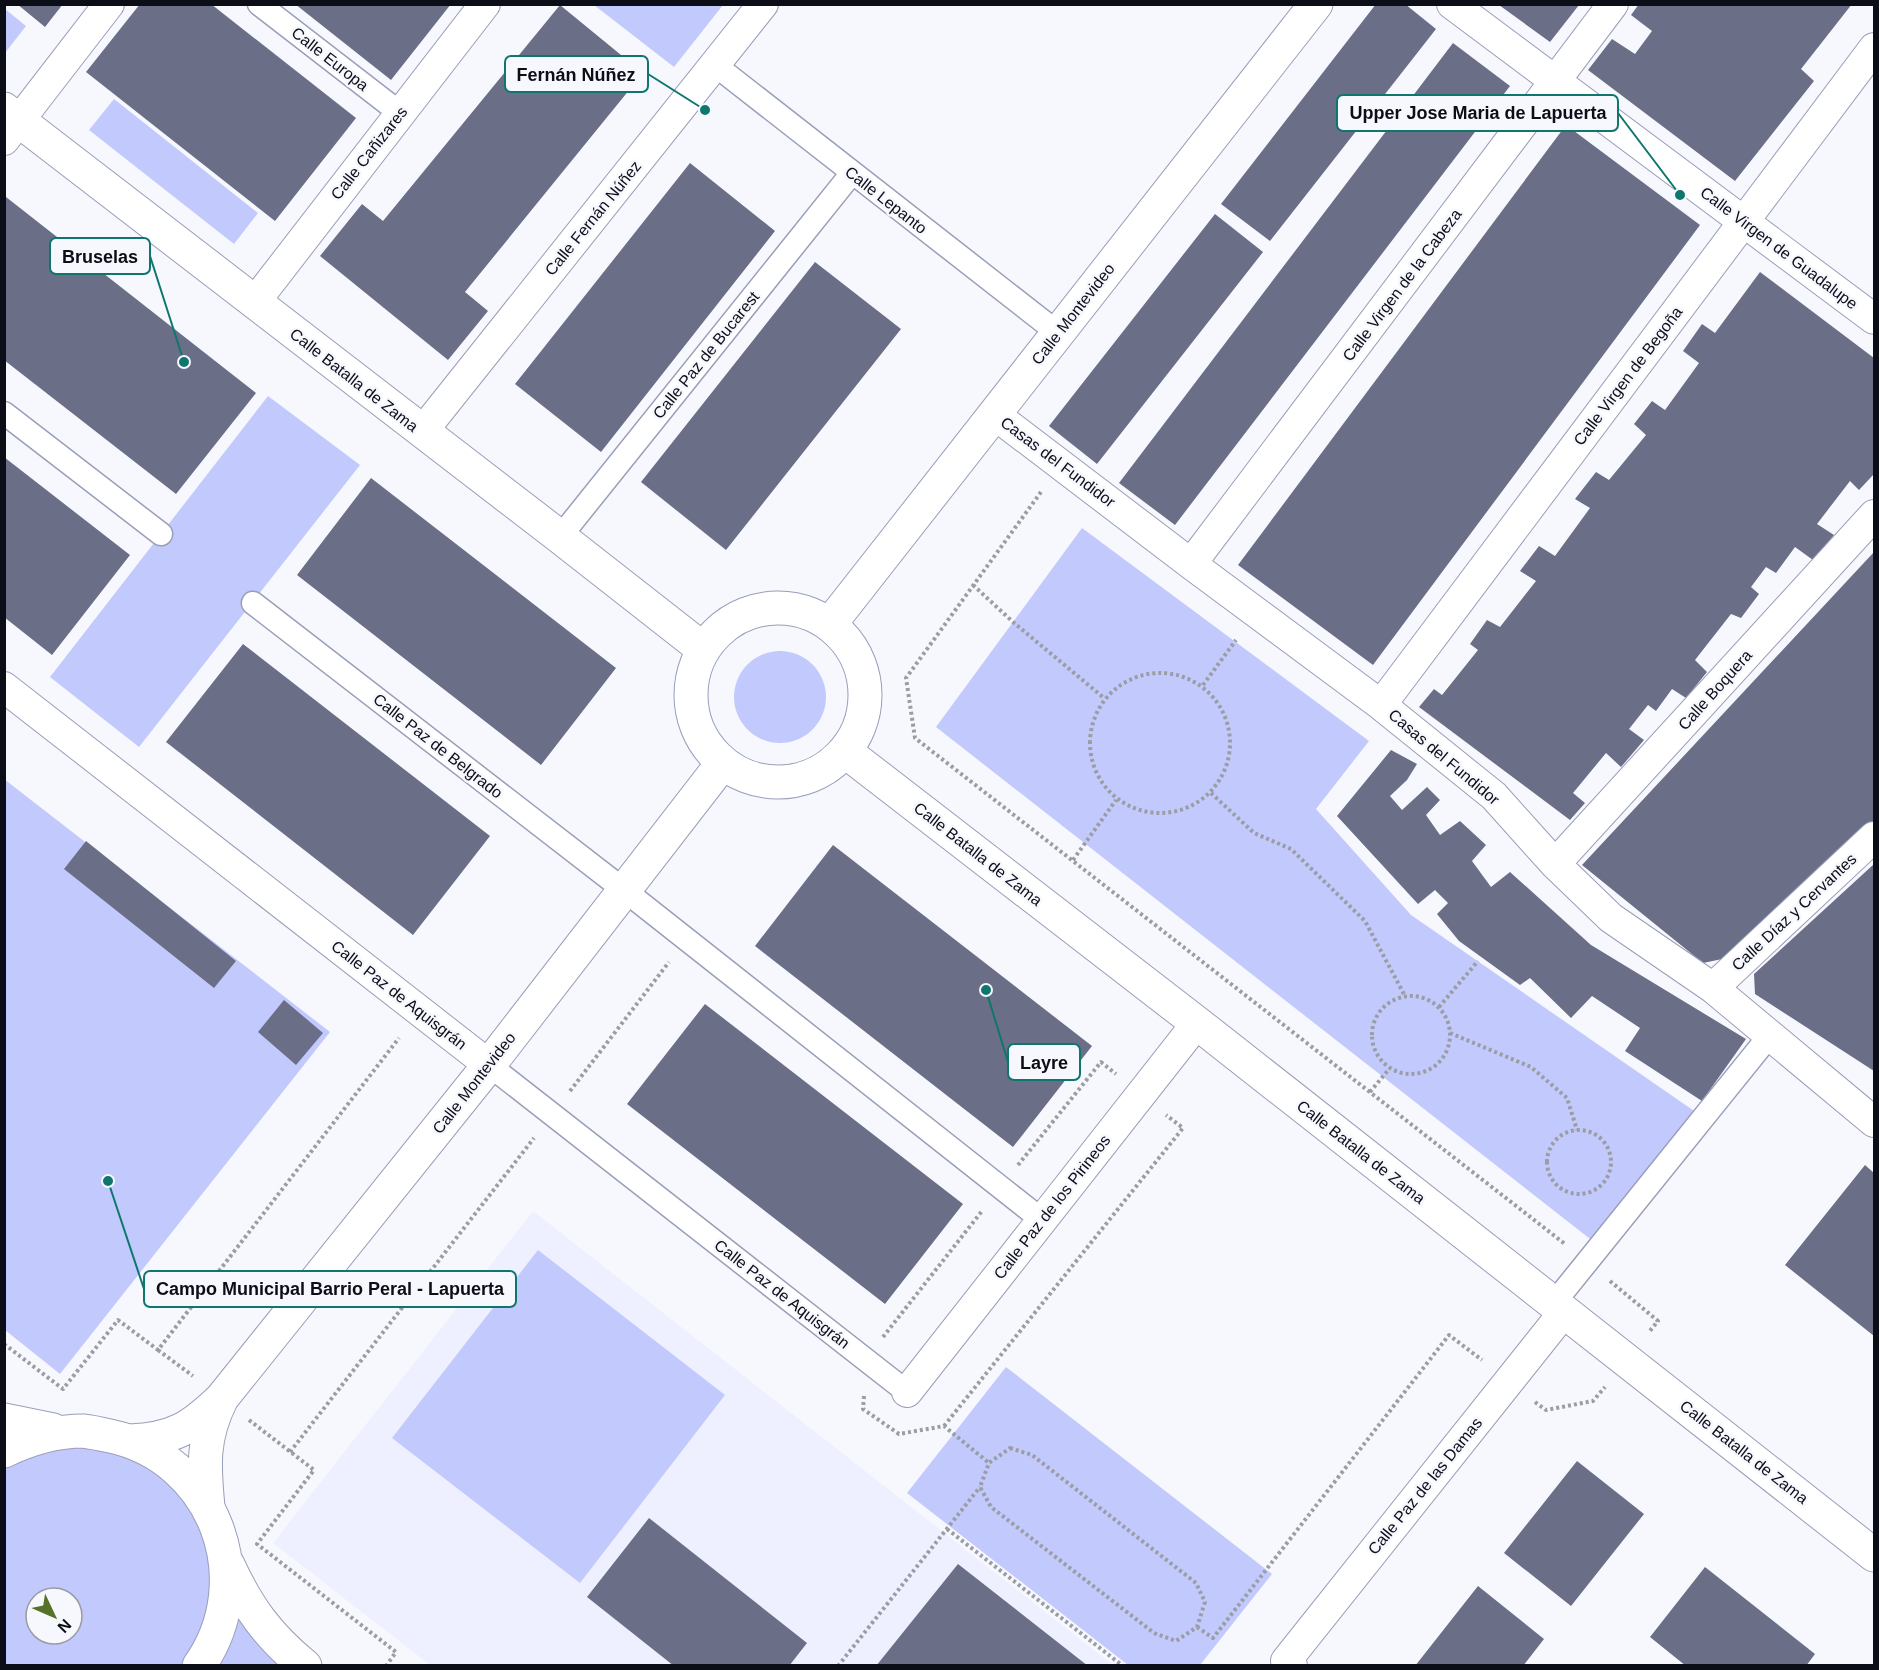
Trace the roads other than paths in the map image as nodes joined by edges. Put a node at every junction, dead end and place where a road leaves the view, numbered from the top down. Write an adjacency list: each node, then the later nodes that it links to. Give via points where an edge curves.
1 (109, 4): 12 (street)
2 (259, 4): 11 (street, Calle Europa)
3 (485, 4): 11 (street, Calle Cañizares)
4 (764, 4): 9 (street, Calle Fernán Núñez)
5 (1316, 4): 17 (street, Calle Montevideo)
6 (1452, 4): 10 (street, Calle Virgen de Guadalupe)
7 (1613, 4): 10 (street, Calle Virgen de la Cabeza)
8 (1875, 48): 14 (street, Calle Virgen de Begoña)
9 (715, 65): 13 (street, Calle Lepanto); 20 (street, Calle Fernán Núñez)
10 (1556, 82): 14 (street, Calle Virgen de Guadalupe); 24 (street, Calle Virgen de la Cabeza)
11 (400, 113): 15 (street, Calle Cañizares)
12 (9, 123): 15 (street, Calle Batalla de Zama)
13 (852, 173): 17 (street, Calle Lepanto); 23 (street, Calle Paz de Bucarest)
14 (1744, 222): 16 (street, Calle Virgen de Guadalupe); 29 (street, Calle Virgen de Begoña)
15 (254, 303): 20 (street, Calle Batalla de Zama)
16 (1875, 319)
17 (1058, 333): 19 (street, Calle Montevideo)
18 (4, 413): 22 (street)
19 (994, 414): 24 (street, Casas del Fundidor); 26 (street, Calle Montevideo)
20 (422, 432): 23 (street, Calle Batalla de Zama)
21 (1875, 515): 33 (street, Calle Boquera)
22 (161, 534)
23 (560, 537): 27 (street, Calle Batalla de Zama)
24 (1191, 564): 29 (street, Casas del Fundidor)
25 (253, 603): 34 (street, Calle Paz de Belgrado)
26 (830, 624): 27 (street, via 812,614 771,607 732,621); 30 (street, via 850,644 863,670 866,699 860,727)
27 (703, 650): 31 (street, via 692,679 691,710 702,740)
28 (4, 687): 38 (street, Calle Paz de Aquisgrán)
29 (1381, 705): 33 (street, Casas del Fundidor, via 1494,796)
30 (846, 752): 31 (street, via 819,774 786,783 752,780); 36 (street, Calle Batalla de Zama)
31 (722, 764): 34 (street, Calle Montevideo)
32 (1875, 837): 35 (street, Calle Díaz y Cervantes)
33 (1555, 864): 35 (street, Casas del Fundidor, via 1611,918)
34 (624, 890): 38 (street, Calle Montevideo); 41 (street, Calle Paz de Belgrado)
35 (1713, 988): 37 (street, Casas del Fundidor)
36 (1197, 1023): 41 (street, Calle Paz de los Pirineos); 42 (street, Calle Batalla de Zama)
37 (1770, 1035): 39 (street, Casas del Fundidor); 42 (street, via 1587,1262)
38 (489, 1065): 43 (street, Calle Paz de Aquisgrán); 44 (street, Calle Montevideo)
39 (1861, 1105): 40 (street, Casas del Fundidor)
40 (1875, 1122)
41 (1041, 1220): 43 (street, Calle Paz de los Pirineos)
42 (1559, 1307): 50 (street, Calle Batalla de Zama); 52 (street, Calle Paz de las Damas)
43 (907, 1392)
44 (222, 1398): 47 (street, Calle Montevideo, via 179,1432); 49 (street, Calle Montevideo, via 212,1418 205,1453)
45 (4, 1420): 46 (street)
46 (67, 1432): 47 (street, via 86,1431); 48 (street, via 24,1441)
47 (130, 1440): 49 (street, via 170,1463)
48 (4, 1451)
49 (208, 1507): 51 (street)
50 (1875, 1555)
51 (226, 1561): 53 (street, via 223,1612 215,1638); 54 (street, via 261,1624)
52 (1289, 1663)
53 (199, 1665)
54 (305, 1665)

